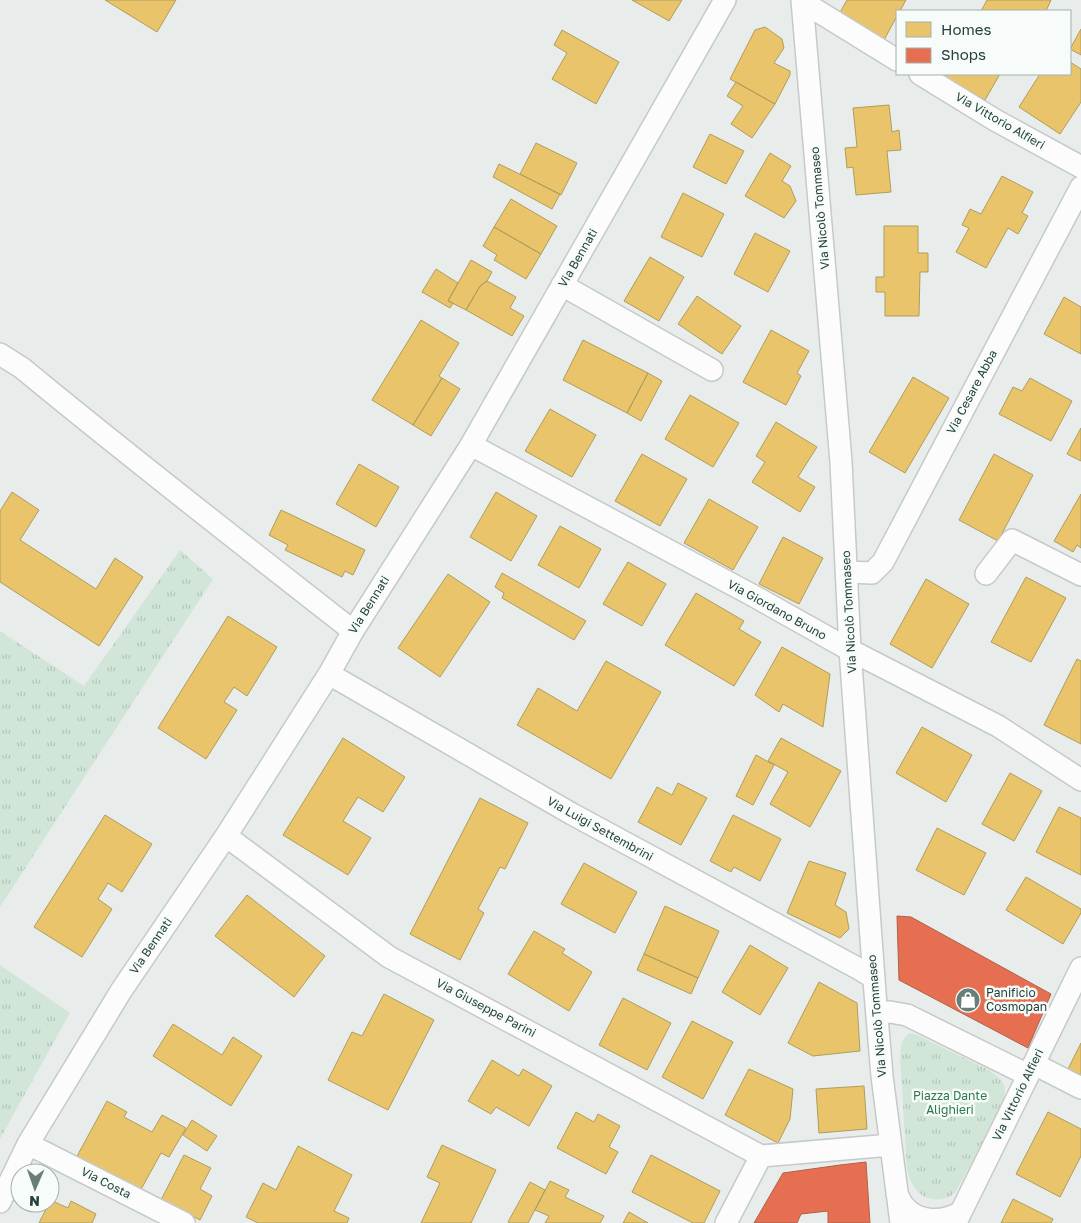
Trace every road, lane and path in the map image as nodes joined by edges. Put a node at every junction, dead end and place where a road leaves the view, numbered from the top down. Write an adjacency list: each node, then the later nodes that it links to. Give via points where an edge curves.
1 (725, 0): 7 (street, Via Bennati)
2 (802, 1): 3 (street); 11 (street, Via Nicolò Tommaseo)
3 (896, 59)
4 (922, 75): 5 (street, Via Vittorio Alfieri, via 995,120)
5 (1081, 166)
6 (1081, 187): 11 (street, Via Cesare Abba, via 883,562 872,573)
7 (562, 285): 9 (street); 10 (street, Via Bennati)
8 (0, 354): 14 (street, via 22,368)
9 (712, 370)
10 (471, 444): 14 (street, Via Bennati); 15 (street, Via Giordano Bruno)
11 (847, 572): 15 (street, Via Nicolò Tommaseo)
12 (986, 574): 13 (street, via 1012,540)
13 (1081, 574)
14 (353, 632): 16 (street, Via Bennati)
15 (850, 650): 17 (street, Via Giordano Bruno, via 998,726); 20 (street, Via Nicolò Tommaseo)
16 (329, 674): 18 (street, Via Bennati); 20 (street, Via Luigi Settembrini, via 572,814)
17 (1081, 780)
18 (226, 836): 24 (street, Via Bennati, via 121,991); 26 (street, Via Giuseppe Parini, via 389,957)
19 (1081, 968): 22 (street, Via Vittorio Alfieri)
20 (874, 978): 21 (street, Via Nicolò Tommaseo)
21 (877, 1013): 22 (street, via 907,1015); 25 (street, Via Nicolò Tommaseo)
22 (1031, 1069): 23 (street); 29 (street, Via Vittorio Alfieri)
23 (1081, 1088)
24 (28, 1144): 28 (street, Via Bennati); 30 (street, Via Costa)
25 (891, 1146): 26 (street); 27 (street, Via Nicolò Tommaseo)
26 (761, 1156): 31 (street)
27 (897, 1193): 29 (street, via 910,1213 921,1219 932,1222); 32 (street, Via Nicolò Tommaseo)
28 (0, 1202)
29 (959, 1218)
30 (184, 1223)
31 (726, 1223)
32 (901, 1223)

